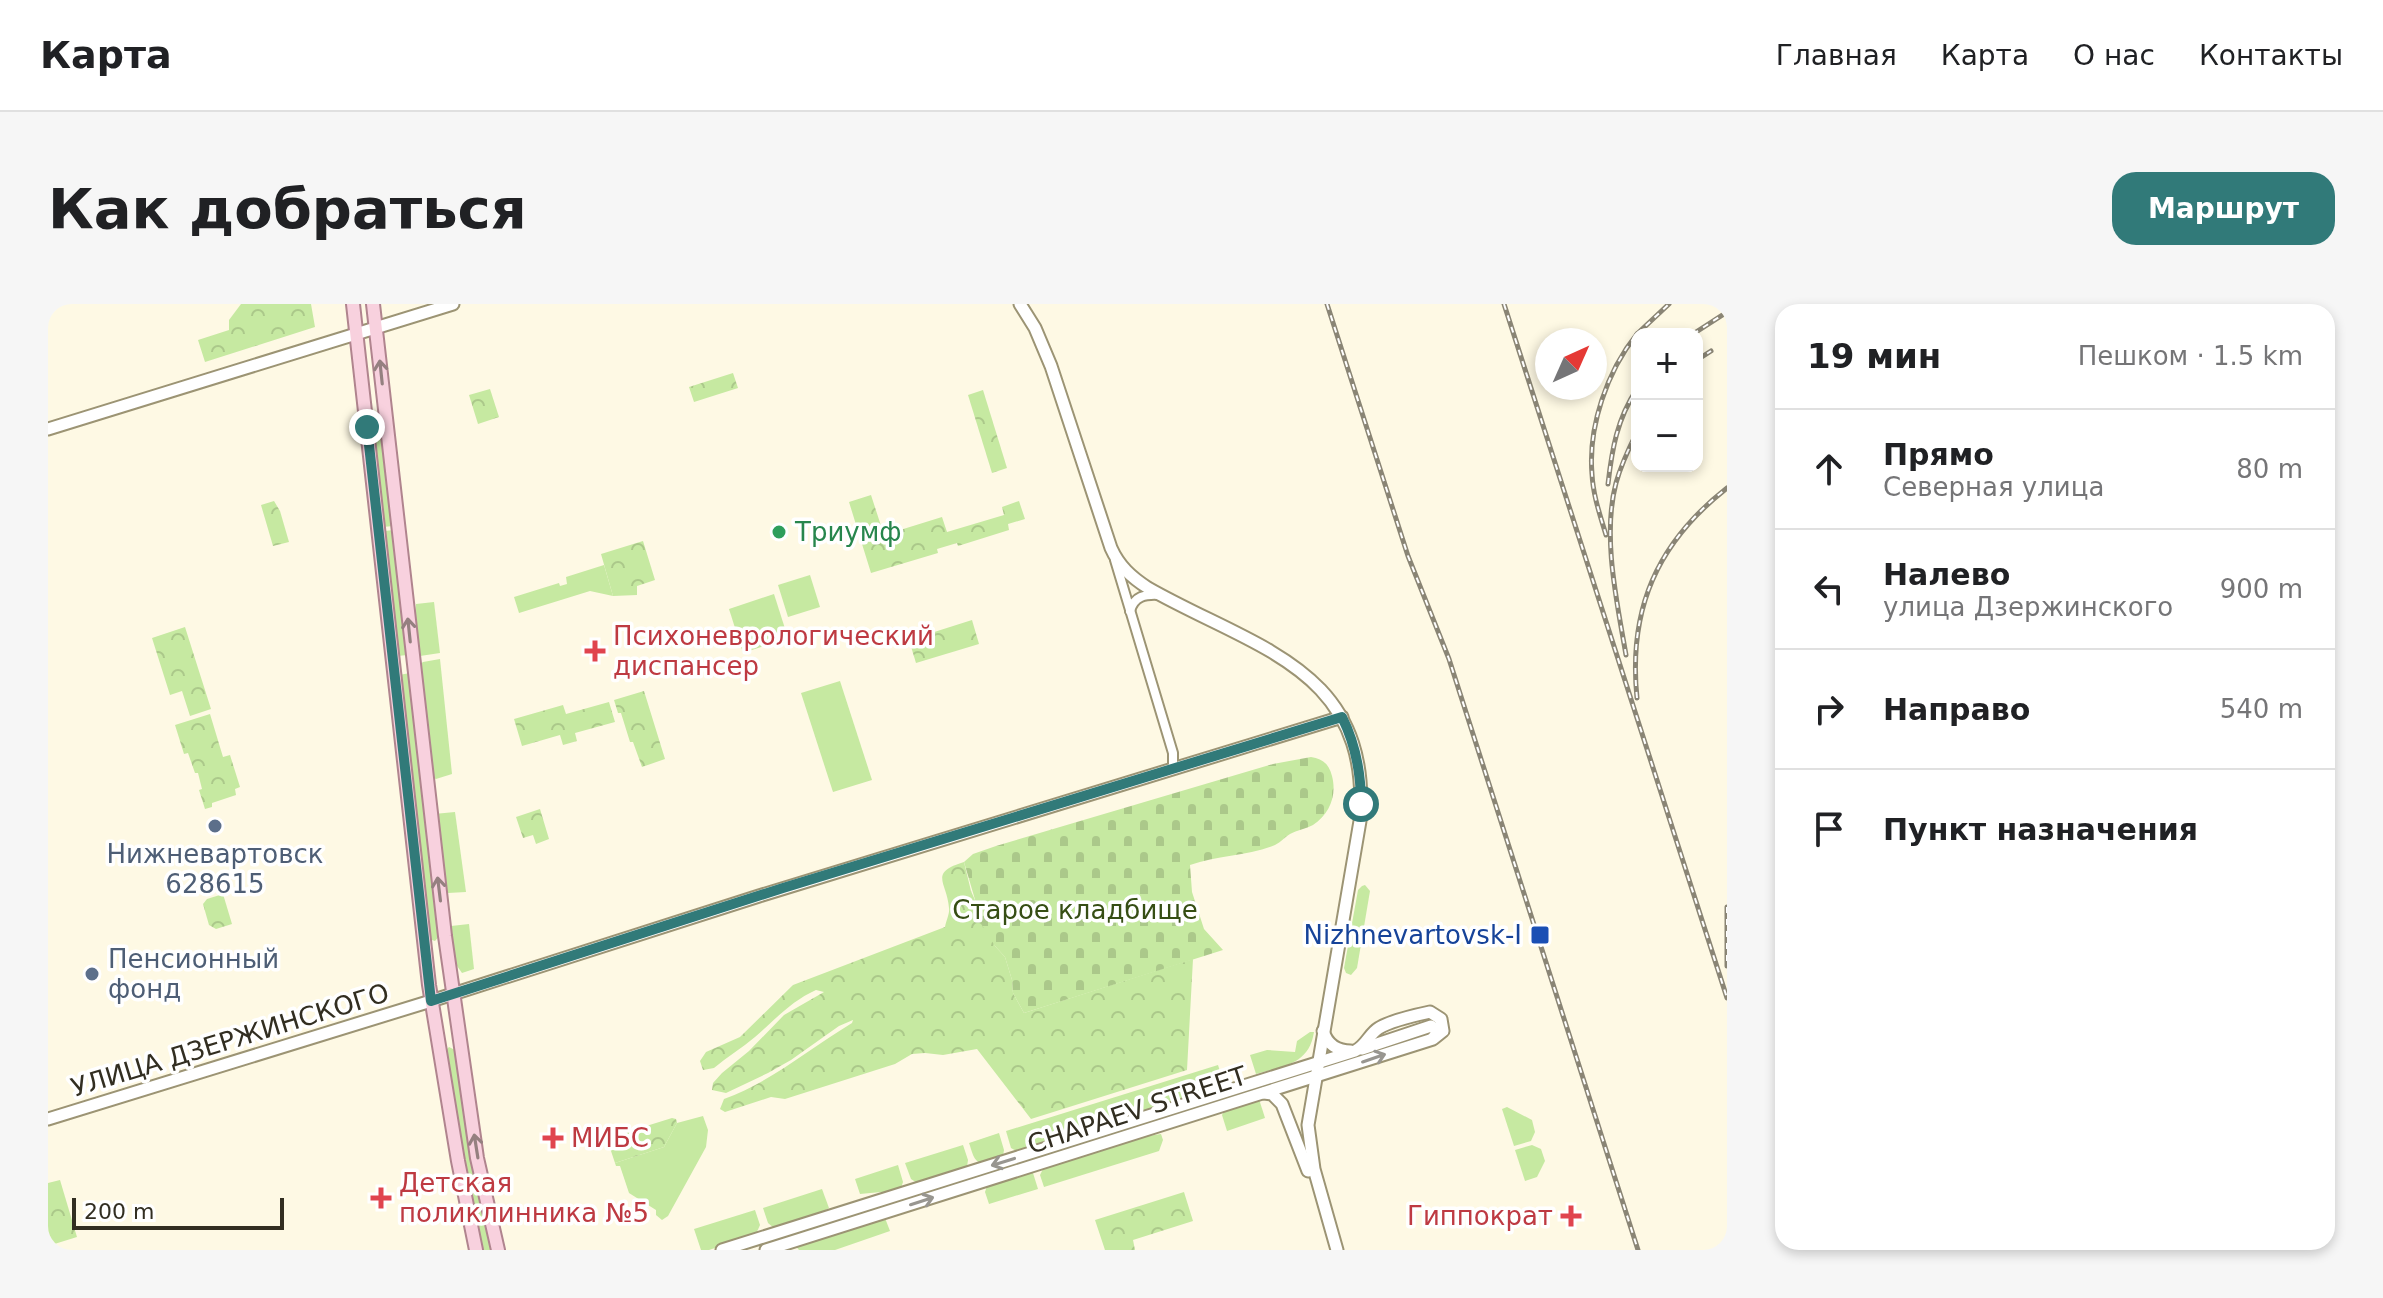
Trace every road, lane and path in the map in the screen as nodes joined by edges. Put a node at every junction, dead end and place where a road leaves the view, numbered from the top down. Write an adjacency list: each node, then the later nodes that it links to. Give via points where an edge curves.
1 (353, 304): 6 (main road)
2 (373, 304): 5 (main road)
3 (453, 304): 5 (main road)
4 (1020, 304): 10 (main road, via 1051,366)
5 (376, 328): 6 (main road); 7 (main road, one-way to 5)
6 (356, 335): 8 (main road); 9 (main road)
7 (387, 424): 8 (main road, via 376,414 369,417); 15 (main road, one-way to 7)
8 (367, 427): 16 (main road)
9 (48, 429)
10 (1111, 548): 11 (main road, via 1130,576); 12 (street)
11 (1160, 595): 12 (street, via 1139,597); 13 (main road, via 1295,666)
12 (1130, 613): 14 (street, via 1173,753)
13 (1342, 717): 14 (main road, УЛИЦА ДЗЕРЖИНСКОГО); 19 (main road, via 1356,752 1361,804)
14 (1173, 768): 17 (main road, УЛИЦА ДЗЕРЖИНСКОГО)
15 (445, 936): 16 (main road, via 436,948); 17 (main road)
16 (423, 938): 18 (main road)
17 (453, 994): 18 (main road, УЛИЦА ДЗЕРЖИНСКОГО); 21 (main road)
18 (431, 1001): 23 (main road); 27 (main road, УЛИЦА ДЗЕРЖИНСКОГО)
19 (1323, 1031): 22 (main road, via 1333,1046); 24 (main road)
20 (1433, 1039): 22 (main road, CHAPAEV STREET, via 1438,1032 1431,1026); 22 (main road, CHAPAEV STREET, via 1444,1029 1440,1018 1427,1012 1377,1029); 25 (main road, CHAPAEV STREET, one-way to 20)
21 (460, 1049): 23 (main road, via 445,1041); 31 (main road, one-way to 21)
22 (1358, 1050): 24 (main road, CHAPAEV STREET)
23 (439, 1052): 30 (main road)
24 (1318, 1063): 25 (main road); 28 (main road, CHAPAEV STREET)
25 (1315, 1077): 26 (main road, CHAPAEV STREET); 29 (main road, via 1309,1141)
26 (1264, 1093): 28 (main road, CHAPAEV STREET); 29 (main road, via 1285,1108)
27 (48, 1119)
28 (1096, 1139): 32 (main road, CHAPAEV STREET, one-way to 32); 33 (main road, CHAPAEV STREET, one-way to 28)
29 (1336, 1247)
30 (476, 1250)
31 (498, 1250)
32 (722, 1250)
33 (766, 1250)

